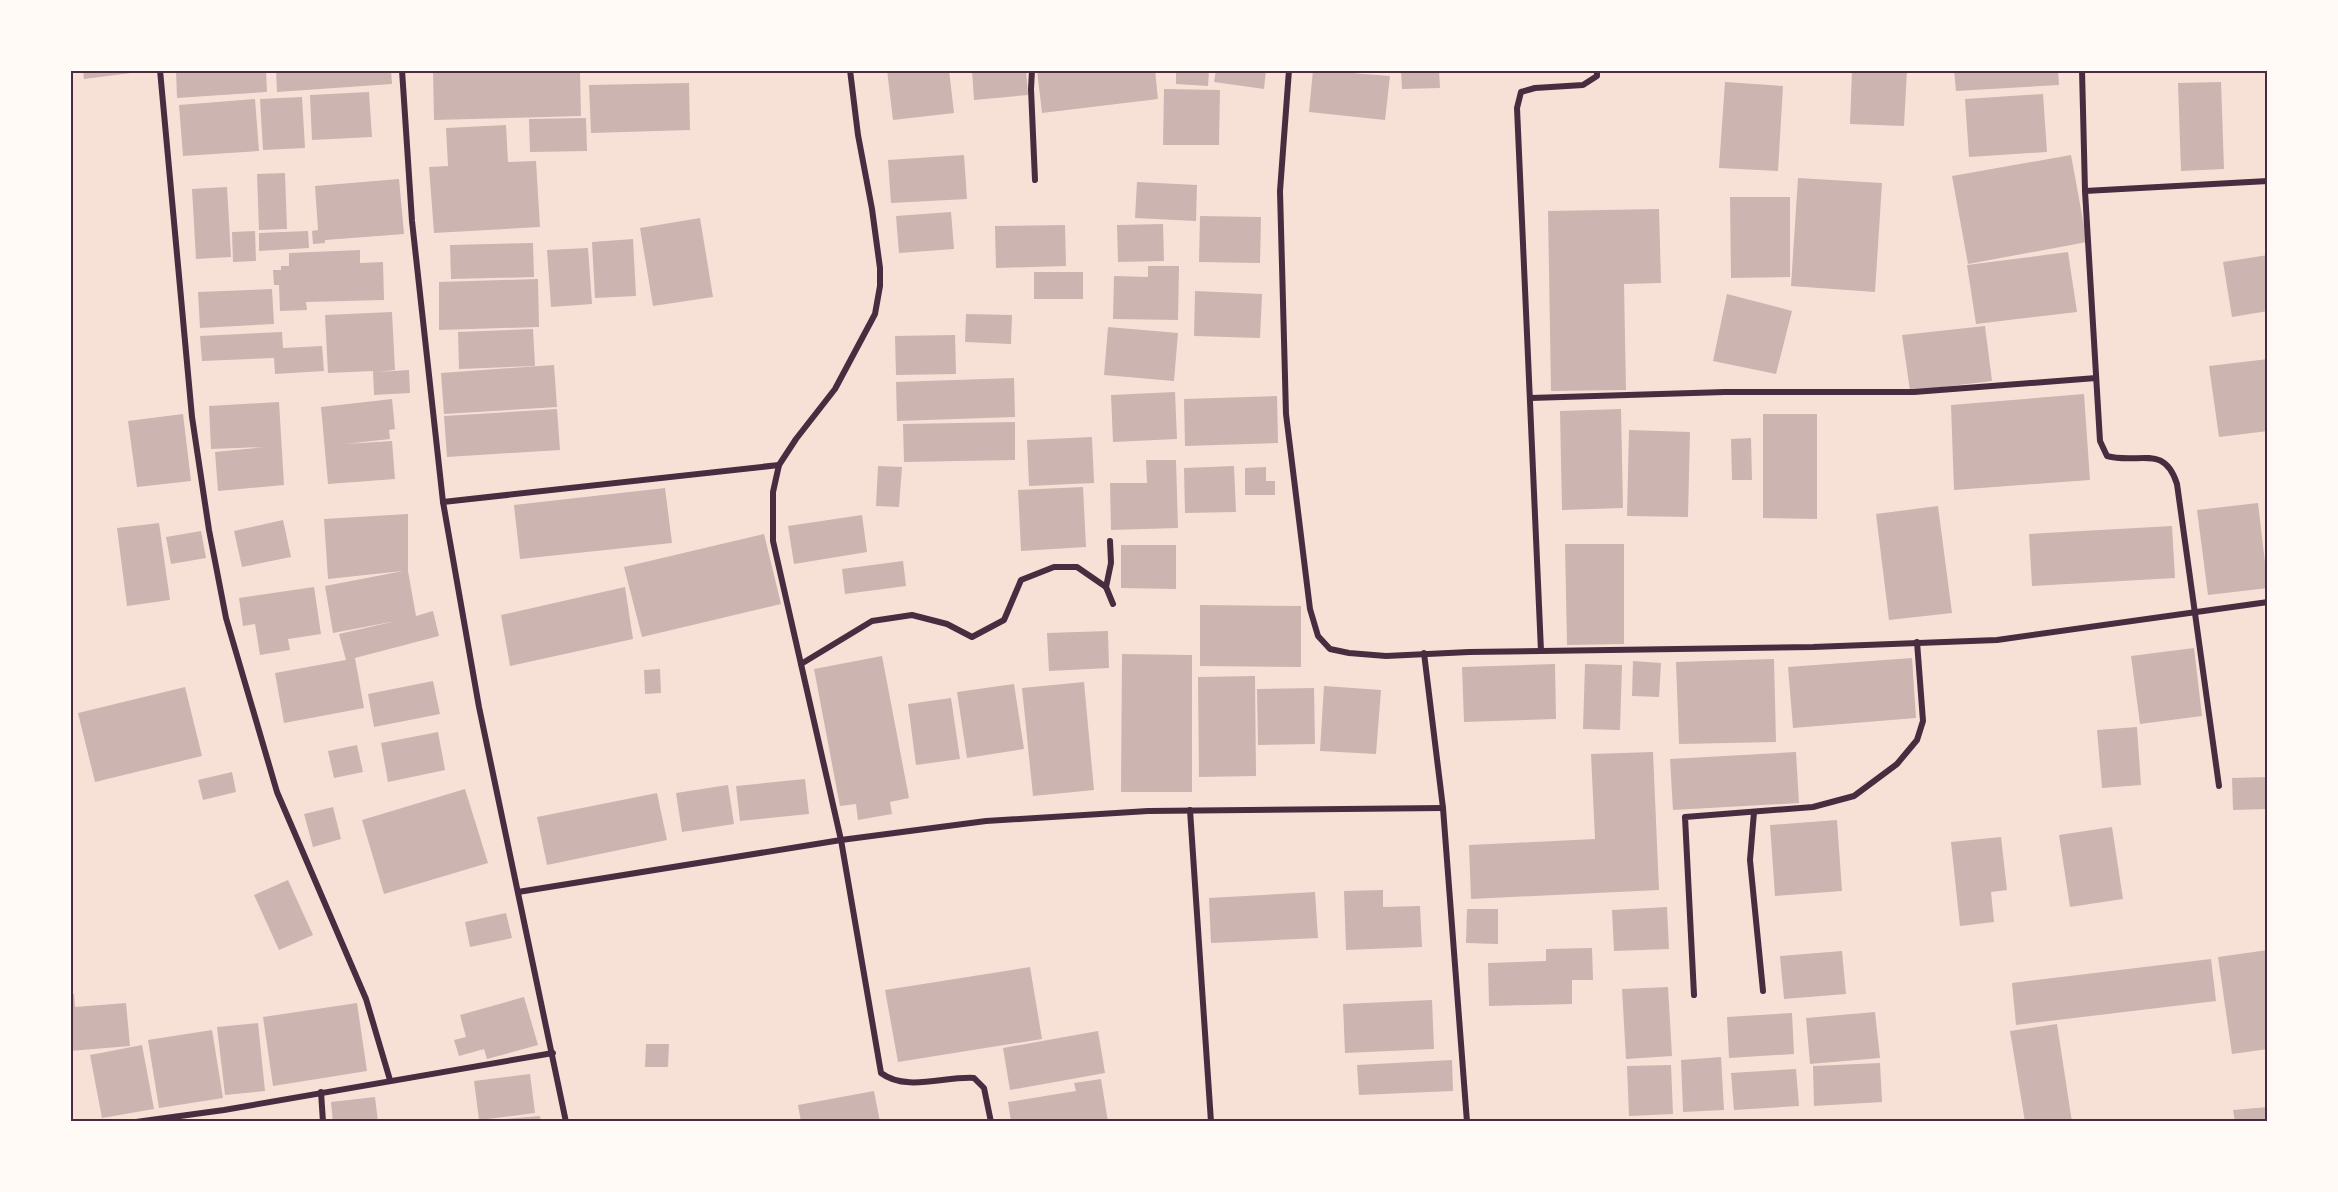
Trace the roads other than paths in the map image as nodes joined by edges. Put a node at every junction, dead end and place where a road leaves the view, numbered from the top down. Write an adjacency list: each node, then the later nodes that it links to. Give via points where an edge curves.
1 (160, 70): 33 (street, via 192,417 226,618 277,792 366,999)
2 (402, 70): 14 (street, via 412,221)
3 (850, 70): 13 (street, via 880,268 875,314 835,389)
4 (1032, 70): 8 (street)
5 (1289, 70): 22 (street, via 1280,191 1286,414 1310,609 1318,636 1330,649 1386,656)
6 (1598, 70): 12 (street, via 1583,85 1521,92 1517,108)
7 (2082, 70): 10 (street)
8 (1035, 180)
9 (2268, 181): 10 (street)
10 (2085, 190): 11 (street)
11 (2097, 378): 12 (street, via 1914,392); 19 (street, via 2100,441 2107,456 2156,459 2168,463 2174,473)
12 (1530, 398): 21 (street)
13 (779, 465): 14 (street); 23 (street, via 773,492 773,541)
14 (443, 502): 29 (street, via 479,707)
15 (1110, 541): 16 (street)
16 (1106, 587): 18 (street); 23 (street, via 1077,567 1054,567 1021,580 1004,620 972,637 947,624 912,615 872,621)
17 (2268, 602): 19 (street)
18 (1113, 604)
19 (2194, 612): 20 (street, via 1997,640); 24 (street)
20 (1917, 642): 21 (street); 27 (street, via 1923,721 1917,740 1897,764 1854,796 1813,807)
21 (1541, 651): 22 (street)
22 (1424, 653): 25 (street)
23 (801, 664): 28 (street)
24 (2219, 786)
25 (1443, 808): 26 (street); 41 (street)
26 (1190, 810): 28 (street, via 986,820); 40 (street)
27 (1754, 812): 30 (street, via 1750,860); 31 (street, via 1685,817)
28 (841, 840): 29 (street); 39 (street, via 881,1073 890,1080 907,1083 974,1078 984,1088)
29 (518, 892): 32 (street)
30 (1763, 991)
31 (1694, 995)
32 (553, 1053): 33 (street); 38 (street)
33 (390, 1080): 34 (street)
34 (321, 1092): 35 (street); 37 (street)
35 (162, 1120): 36 (street)
36 (136, 1122)
37 (323, 1122)
38 (566, 1122)
39 (991, 1122)
40 (1211, 1122)
41 (1467, 1122)

